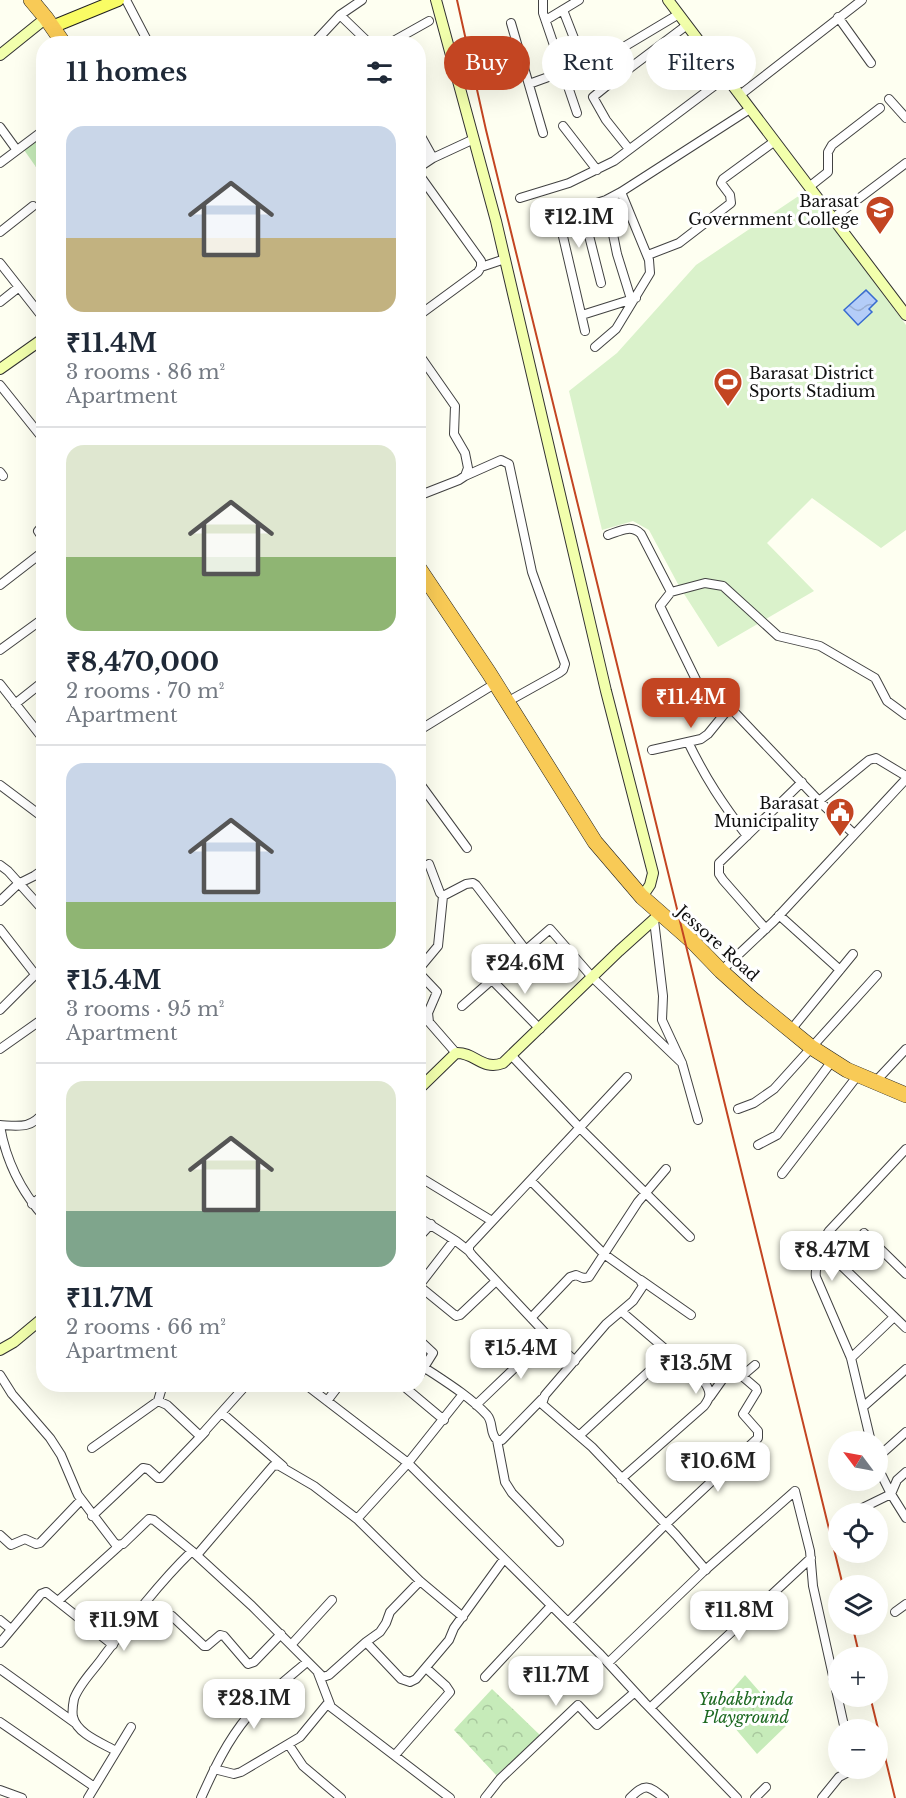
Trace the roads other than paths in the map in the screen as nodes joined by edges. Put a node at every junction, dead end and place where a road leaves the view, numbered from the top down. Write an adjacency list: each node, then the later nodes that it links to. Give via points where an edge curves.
1 (31, 0): 17 (highway)
2 (118, 0): 17 (main road)
3 (126, 0): 21 (street)
4 (362, 0): 10 (street)
5 (436, 0): 47 (street)
6 (543, 0): 15 (street)
7 (579, 0): 11 (street)
8 (668, 0): 12 (street)
9 (862, 0): 14 (street)
10 (347, 3): 13 (street)
11 (563, 10): 15 (street); 27 (street)
12 (678, 14): 19 (street); 29 (street)
13 (340, 15): 22 (street); 23 (street)
14 (838, 17): 31 (street); 37 (street)
15 (546, 20): 26 (street)
16 (429, 21): 24 (street)
17 (49, 22): 20 (highway); 30 (street)
18 (511, 23): 25 (street)
19 (687, 26): 28 (street); 51 (street, via 593,97)
20 (59, 36)
21 (145, 36)
22 (321, 36)
23 (362, 36)
24 (402, 36)
25 (515, 36)
26 (551, 36)
27 (573, 36)
28 (695, 36)
29 (634, 42)
30 (0, 55)
31 (871, 63)
32 (542, 79): 33 (street)
33 (530, 84): 45 (street)
34 (569, 90): 41 (street)
35 (708, 90): 51 (street)
36 (736, 90): 37 (street)
37 (740, 95): 39 (street)
38 (889, 99): 42 (street)
39 (750, 108): 48 (street); 60 (street)
40 (880, 108): 59 (street, via 832,145 828,172)
41 (577, 113)
42 (906, 118)
43 (563, 126): 57 (street)
44 (0, 127): 50 (street)
45 (543, 133)
46 (36, 135): 50 (street)
47 (474, 139): 52 (street); 70 (street)
48 (775, 141): 59 (street); 69 (street, via 723,179 721,183 731,203 679,243)
49 (426, 146): 52 (street)
50 (16, 149): 55 (street)
51 (629, 149): 57 (street)
52 (431, 155): 53 (street); 54 (street)
53 (426, 157)
54 (426, 160)
55 (0, 163)
56 (906, 163): 66 (street)
57 (597, 170): 61 (street)
58 (426, 184): 72 (street, via 481,261)
59 (809, 187): 66 (street)
60 (621, 192): 62 (street); 69 (street)
61 (520, 198)
62 (606, 200): 64 (street); 75 (street, via 618,254)
63 (33, 206): 68 (street)
64 (582, 208): 65 (street); 73 (street)
65 (558, 215): 67 (street); 79 (street)
66 (833, 218): 80 (street)
67 (543, 220)
68 (0, 232)
69 (648, 255): 75 (street, via 650,273)
70 (505, 259): 72 (street); 122 (street, via 606,691 653,873)
71 (0, 263): 74 (street)
72 (481, 267): 78 (street)
73 (601, 283)
74 (19, 287): 76 (street); 77 (street)
75 (634, 298): 79 (street); 83 (street, via 616,329)
76 (0, 302)
77 (36, 309)
78 (426, 310)
79 (582, 315): 81 (street)
80 (906, 315)
81 (585, 331)
82 (36, 344): 85 (street)
83 (595, 347)
84 (426, 364): 88 (street, via 455,406 454,434 468,461)
85 (0, 369)
86 (0, 385): 87 (street)
87 (36, 430)
88 (465, 476): 89 (street); 100 (street, via 501,460 509,464 532,572 565,664 559,674)
89 (426, 493)
90 (608, 535): 94 (street, via 631,527 637,529)
91 (36, 557): 93 (street)
92 (426, 582): 97 (highway, Jessore Road)
93 (0, 585)
94 (671, 592): 102 (street, via 660,606 701,690 721,698); 103 (street, via 705,583 723,586 778,636 820,646 875,678 884,698)
95 (36, 624): 96 (street)
96 (0, 650)
97 (496, 683): 100 (highway, Jessore Road); 104 (street)
98 (0, 684): 101 (street)
99 (36, 687): 101 (street)
100 (507, 702): 122 (highway, Jessore Road, via 595,842)
101 (15, 704): 105 (street)
102 (730, 707): 106 (street, via 708,734); 109 (street)
103 (906, 715)
104 (426, 726)
105 (36, 730)
106 (688, 742): 107 (street); 115 (street, via 718,799)
107 (652, 750)
108 (906, 778): 112 (street, via 876,758); 114 (street)
109 (802, 782): 112 (street); 115 (street)
110 (0, 785): 113 (street)
111 (426, 792): 116 (street)
112 (819, 801): 114 (street)
113 (36, 812)
114 (854, 834): 125 (street)
115 (747, 836): 128 (street, via 719,863 719,874)
116 (467, 848)
117 (429, 864): 121 (street)
118 (0, 865): 120 (street)
119 (36, 875): 120 (street)
120 (18, 884): 123 (street); 124 (street)
121 (443, 896): 129 (street, via 470,883 476,885); 131 (street, via 438,946)
122 (642, 897): 126 (highway, Jessore Road)
123 (0, 901)
124 (36, 903)
125 (779, 915): 128 (street); 132 (street)
126 (657, 917): 133 (highway, Jessore Road, via 692,941); 136 (street); 150 (street, via 662,1020)
127 (0, 929): 134 (street)
128 (766, 929): 133 (street)
129 (525, 949): 136 (street, via 550,929); 137 (street)
130 (853, 954): 132 (street)
131 (426, 961)
132 (840, 970): 143 (street)
133 (721, 971): 143 (highway, Jessore Road)
134 (35, 974): 140 (street)
135 (877, 975): 144 (street)
136 (592, 977): 142 (street); 150 (street)
137 (492, 979): 139 (street); 142 (street)
138 (426, 980): 147 (street, via 437,992 428,1013 429,1022)
139 (462, 1006)
140 (0, 1010)
141 (36, 1024): 145 (street)
142 (540, 1029): 148 (street)
143 (787, 1029): 144 (highway, Jessore Road)
144 (811, 1047): 149 (highway, Jessore Road); 156 (street, via 765,1096)
145 (0, 1049)
146 (906, 1049): 154 (street)
147 (456, 1053): 148 (street, via 494,1067); 153 (street)
148 (512, 1056): 160 (street)
149 (832, 1061): 151 (highway, Jessore Road); 161 (street, via 777,1135)
150 (682, 1063): 158 (street)
151 (858, 1075): 154 (highway, Jessore Road); 164 (street)
152 (627, 1077): 160 (street)
153 (426, 1082)
154 (875, 1082): 155 (highway, Jessore Road)
155 (906, 1095)
156 (738, 1108)
157 (36, 1120): 159 (street, via 27,1126)
158 (698, 1120)
159 (0, 1125): 169 (street, via 11,1167)
160 (580, 1128): 166 (street); 167 (street)
161 (758, 1146)
162 (906, 1149): 178 (street)
163 (666, 1169): 167 (street)
164 (782, 1174)
165 (426, 1181): 172 (street)
166 (531, 1181): 172 (street); 180 (street)
167 (646, 1192): 176 (street); 180 (street)
168 (36, 1202): 169 (street)
169 (33, 1204): 170 (street)
170 (36, 1208)
171 (426, 1221): 173 (street)
172 (492, 1221): 179 (street)
173 (431, 1224): 174 (street); 177 (street)
174 (426, 1229)
175 (864, 1233): 181 (street)
176 (690, 1237)
177 (456, 1241): 179 (street); 182 (street)
178 (820, 1245): 188 (street); 196 (street, via 816,1277)
179 (469, 1251): 184 (street)
180 (604, 1254): 183 (street); 189 (street, via 589,1277 570,1277)
181 (906, 1274)
182 (426, 1277)
183 (640, 1280): 186 (street, via 643,1286); 187 (street)
184 (496, 1281): 185 (street, via 456,1316); 189 (street)
185 (426, 1292)
186 (622, 1312): 195 (street); 197 (street, via 606,1324)
187 (691, 1316)
188 (894, 1317): 191 (street); 196 (street)
189 (531, 1318): 192 (street)
190 (36, 1324): 194 (street)
191 (906, 1328)
192 (548, 1336): 197 (street); 214 (street)
193 (426, 1346): 199 (street, via 433,1353)
194 (0, 1350)
195 (669, 1353): 210 (street, via 705,1383); 221 (street)
196 (851, 1358): 215 (street)
197 (575, 1361): 211 (street)
198 (755, 1365): 203 (street)
199 (426, 1366)
200 (426, 1369): 209 (street)
201 (906, 1369): 215 (street)
202 (0, 1375): 231 (street, via 50,1438)
203 (742, 1376): 210 (street, via 727,1373); 236 (street, via 757,1391 743,1414 758,1431 758,1438)
204 (161, 1392): 212 (street)
205 (240, 1392): 216 (street)
206 (315, 1392): 213 (street)
207 (334, 1392): 213 (street)
208 (415, 1392): 217 (street)
209 (463, 1395): 214 (street); 217 (street)
210 (710, 1398): 228 (street)
211 (542, 1399): 221 (street, via 544,1406); 222 (street, via 506,1436)
212 (158, 1401): 218 (street, via 199,1435); 223 (street)
213 (327, 1401): 225 (street)
214 (476, 1406): 222 (street, via 490,1418)
215 (863, 1407): 219 (street)
216 (222, 1413): 218 (street); 226 (street)
217 (444, 1420): 225 (street)
218 (208, 1429): 233 (street, via 161,1478 143,1468)
219 (868, 1431)
220 (906, 1432): 224 (street)
221 (580, 1435): 228 (street)
222 (497, 1440): 238 (street, via 505,1482)
223 (92, 1448)
224 (888, 1448)
225 (408, 1463): 235 (street); 242 (street)
226 (283, 1466): 235 (street); 240 (street, via 273,1466)
227 (906, 1472): 230 (street)
228 (621, 1479): 236 (street)
229 (888, 1488): 230 (street)
230 (891, 1494): 232 (street); 234 (street)
231 (81, 1500): 233 (street); 237 (street, via 36,1544 25,1539 11,1545)
232 (873, 1503)
233 (92, 1516): 239 (street)
234 (906, 1518)
235 (357, 1519): 244 (street)
236 (666, 1524): 243 (street); 253 (street)
237 (0, 1535)
238 (559, 1542)
239 (119, 1546): 240 (street, via 152,1519); 246 (street)
240 (195, 1553): 255 (street); 258 (street, via 168,1576)
241 (811, 1557): 243 (street, via 795,1491); 268 (street); 269 (street, via 813,1586)
242 (504, 1559): 248 (street); 251 (street)
243 (706, 1570): 261 (street)
244 (420, 1581): 251 (street); 257 (street, via 390,1611 380,1632)
245 (332, 1600): 259 (street)
246 (58, 1601): 254 (street, via 49,1594 41,1594); 258 (street)
247 (906, 1604): 249 (street)
248 (551, 1606): 253 (street); 265 (street)
249 (895, 1612)
250 (172, 1616): 255 (street, via 204,1646 224,1636 248,1664)
251 (464, 1617): 262 (street)
252 (0, 1620): 254 (street)
253 (568, 1622): 261 (street)
254 (11, 1629): 256 (street)
255 (281, 1634): 259 (street)
256 (0, 1642)
257 (366, 1642): 262 (street, via 405,1681 416,1679); 264 (street, via 328,1675)
258 (113, 1645): 271 (street, via 79,1690 73,1716)
259 (291, 1645): 260 (street)
260 (307, 1662): 264 (street); 276 (street, via 248,1716)
261 (608, 1663): 266 (street)
262 (426, 1668): 275 (street, via 450,1692)
263 (0, 1669): 271 (street)
264 (318, 1673): 267 (street)
265 (485, 1677)
266 (634, 1692): 268 (street); 286 (street, via 597,1725 578,1705)
267 (328, 1703): 273 (street); 275 (street)
268 (650, 1708): 289 (street)
269 (843, 1719)
270 (0, 1722): 278 (street)
271 (76, 1724): 274 (street)
272 (131, 1727): 274 (street)
273 (289, 1745): 276 (street, via 241,1772); 284 (street, via 303,1766)
274 (116, 1750): 278 (street)
275 (395, 1755): 285 (street)
276 (214, 1769): 283 (street)
277 (837, 1779): 291 (street)
278 (93, 1786): 282 (street)
279 (765, 1787): 290 (street)
280 (0, 1790): 281 (street)
281 (22, 1798)
282 (88, 1798)
283 (201, 1798)
284 (341, 1798)
285 (450, 1798)
286 (485, 1798)
287 (630, 1798): 288 (street, via 641,1788 651,1787)
288 (664, 1798)
289 (737, 1798)
290 (755, 1798)
291 (822, 1798)

